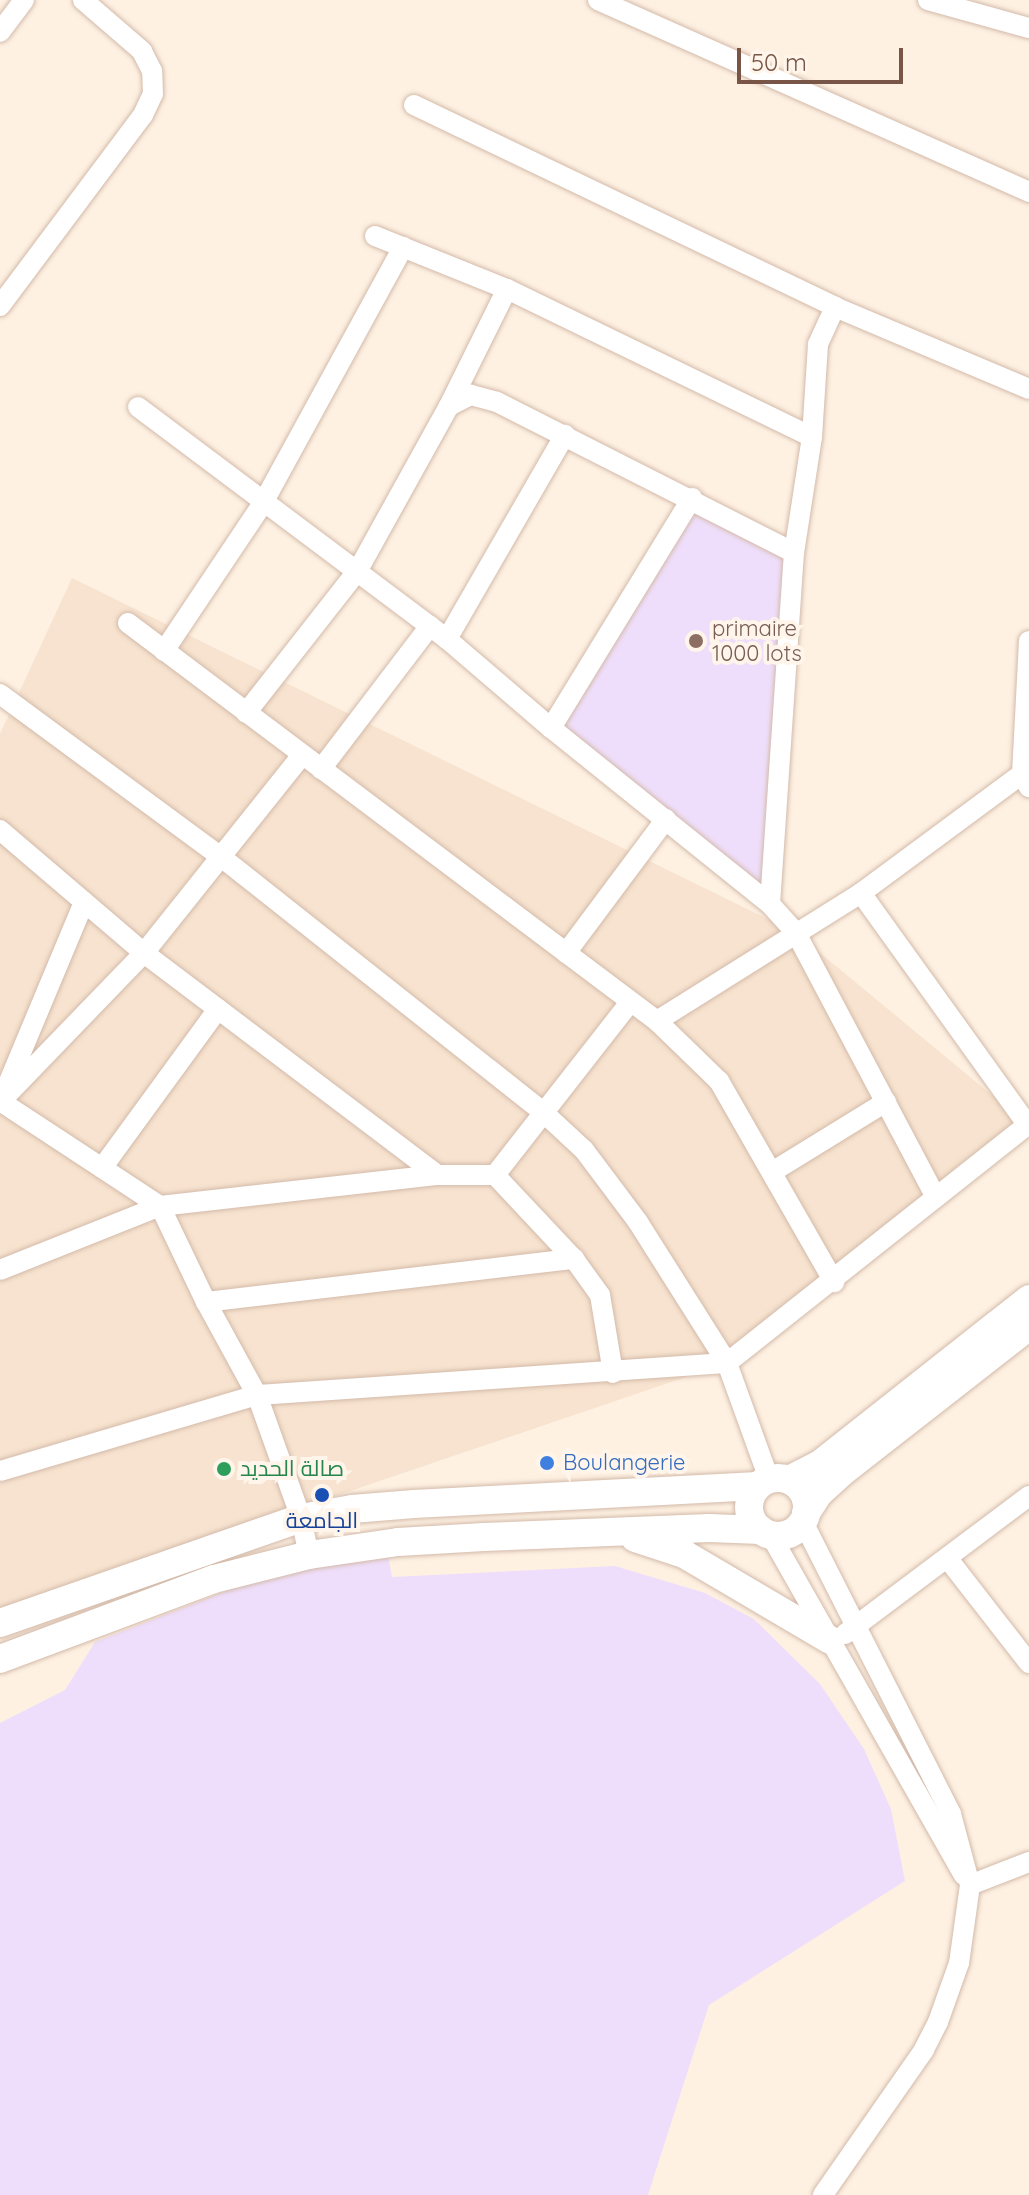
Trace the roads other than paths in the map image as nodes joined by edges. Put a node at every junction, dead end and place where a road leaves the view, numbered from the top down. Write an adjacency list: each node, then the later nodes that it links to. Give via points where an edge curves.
1 (24, 0): 6 (street)
2 (83, 0): 12 (street, via 142,51 152,71 153,94 143,115)
3 (598, 0): 8 (street)
4 (928, 0): 5 (street)
5 (1029, 28)
6 (0, 32)
7 (414, 105): 13 (street)
8 (1029, 192)
9 (375, 236): 10 (street)
10 (403, 247): 11 (street); 20 (street)
11 (507, 289): 15 (street); 18 (street)
12 (0, 306)
13 (835, 307): 14 (street); 18 (street, via 818,344)
14 (1029, 389)
15 (449, 406): 17 (street, via 471,395); 22 (street)
16 (138, 407): 20 (street)
17 (565, 435): 19 (street); 25 (street)
18 (812, 437): 21 (street)
19 (692, 498): 21 (street); 30 (street)
20 (263, 503): 22 (street); 27 (street)
21 (794, 553): 39 (street)
22 (358, 570): 24 (street); 29 (street)
23 (128, 623): 27 (street)
24 (430, 626): 25 (street); 32 (street)
25 (447, 639): 30 (street)
26 (1029, 641): 33 (street)
27 (164, 651): 29 (street)
28 (0, 694): 36 (street)
29 (246, 713): 31 (street)
30 (551, 728): 34 (street)
31 (302, 755): 32 (street); 36 (street)
32 (321, 769): 42 (street)
33 (1026, 781): 37 (street)
34 (666, 819): 39 (street); 42 (street)
35 (0, 830): 38 (street)
36 (220, 856): 41 (street); 48 (street)
37 (861, 893): 40 (street); 49 (street)
38 (84, 902): 41 (street); 46 (street)
39 (770, 904): 40 (street)
40 (796, 933): 45 (street); 47 (street)
41 (144, 953): 44 (street); 46 (street)
42 (566, 953): 43 (street)
43 (630, 1002): 45 (street); 48 (street)
44 (218, 1009): 50 (street); 52 (street)
45 (657, 1021): 51 (street, via 719,1081)
46 (0, 1102): 50 (street)
47 (886, 1102): 51 (street); 54 (street)
48 (543, 1112): 53 (street); 62 (street, via 611,1183)
49 (1028, 1125): 54 (street)
50 (102, 1168): 55 (street)
51 (772, 1172): 58 (street)
52 (438, 1175): 53 (street); 55 (street)
53 (495, 1175): 56 (street)
54 (935, 1195): 58 (street)
55 (160, 1206): 57 (street); 60 (street)
56 (574, 1259): 60 (street); 63 (street, via 600,1295)
57 (0, 1270)
58 (834, 1282): 62 (street)
59 (1029, 1299): 66 (street, via 827,1459)
60 (206, 1302): 64 (street)
61 (1029, 1326): 68 (street, via 846,1469 819,1493)
62 (727, 1363): 63 (street); 66 (street)
63 (613, 1373): 64 (street)
64 (257, 1395): 65 (street); 69 (street)
65 (0, 1471)
66 (772, 1482): 68 (street, via 804,1493); 69 (street, via 690,1493 414,1504); 71 (street, via 749,1504 750,1514)
67 (1028, 1498): 73 (street)
68 (804, 1517): 71 (street, via 788,1534); 75 (street)
69 (301, 1518): 72 (street); 74 (street)
70 (615, 1532): 71 (street); 72 (street, via 398,1542); 75 (street, via 684,1554)
71 (765, 1532): 75 (street)
72 (309, 1555): 76 (street, via 214,1579)
73 (948, 1559): 75 (street); 77 (street)
74 (0, 1623)
75 (843, 1635): 79 (street, via 944,1845)
76 (0, 1659)
77 (1029, 1663)
78 (1029, 1862): 79 (street)
79 (970, 1885): 80 (street, via 959,1963 938,2022)
80 (823, 2195)

